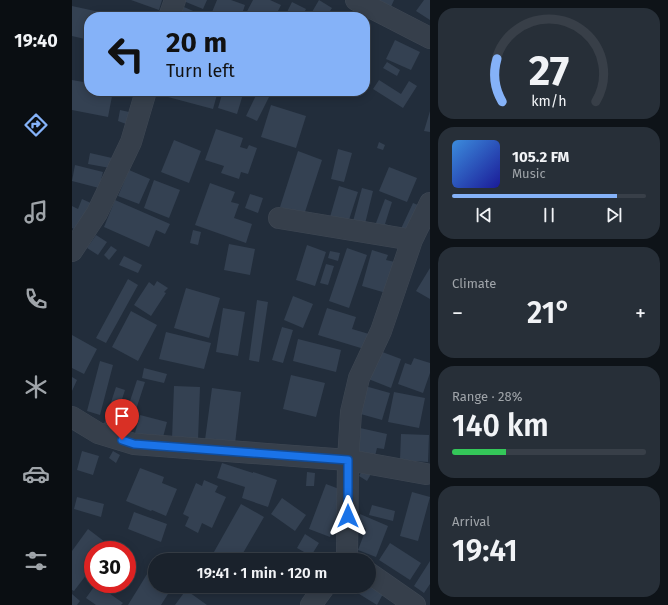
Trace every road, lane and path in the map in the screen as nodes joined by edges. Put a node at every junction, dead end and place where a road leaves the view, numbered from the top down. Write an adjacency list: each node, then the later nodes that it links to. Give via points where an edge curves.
1 (175, 0): 3 (street)
2 (356, 0): 4 (street)
3 (171, 12)
4 (430, 38)
5 (144, 96): 8 (street, via 130,142 97,213)
6 (430, 203): 9 (street)
7 (279, 218): 9 (street)
8 (76, 239)
9 (412, 240): 11 (street, via 381,331 359,378 351,412)
10 (72, 418): 11 (street, via 98,433 134,444)
11 (348, 460): 12 (street); 13 (street)
12 (426, 474)
13 (348, 553)
14 (376, 578): 17 (street)
15 (320, 593): 16 (street)
16 (311, 605)
17 (415, 605)

